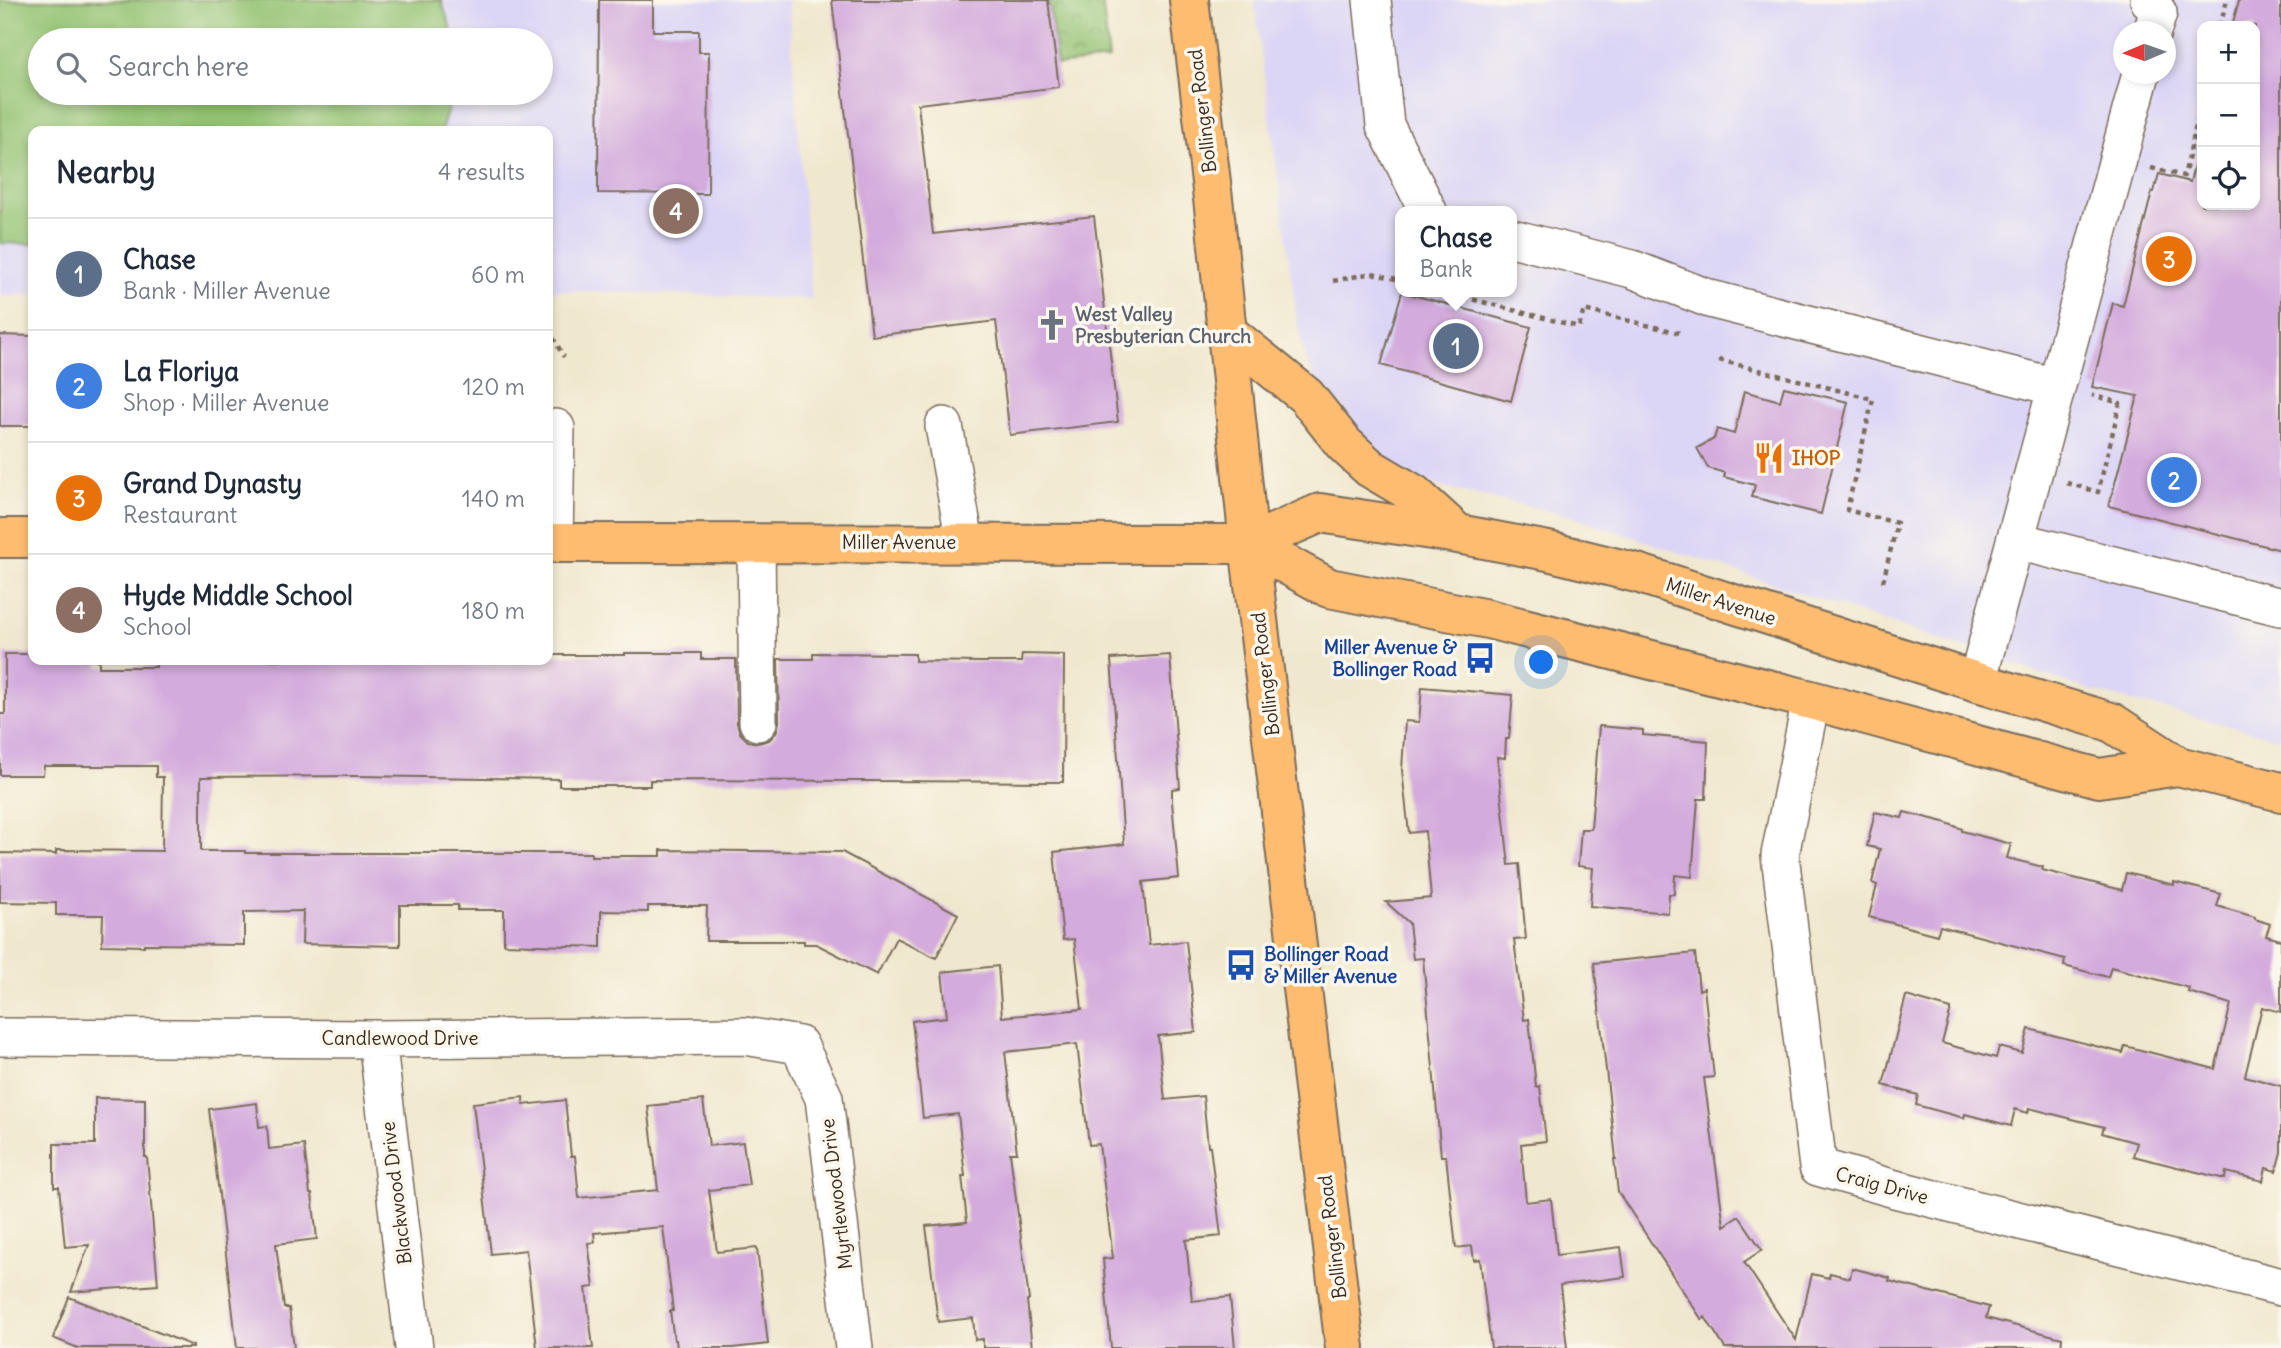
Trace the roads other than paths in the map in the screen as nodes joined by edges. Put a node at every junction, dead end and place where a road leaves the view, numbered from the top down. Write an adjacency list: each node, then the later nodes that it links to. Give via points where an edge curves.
1 (1189, 0): 8 (main road, Bollinger Road)
2 (1372, 0): 6 (street, via 1384,125)
3 (2150, 0): 4 (street, via 2158,13)
4 (2155, 21)
5 (2139, 84): 9 (street)
6 (1425, 206)
7 (1517, 239): 9 (street, via 1632,269 1710,299)
8 (1227, 332): 13 (main road, via 1306,396 1370,468 1414,494); 20 (main road, Bollinger Road)
9 (2071, 390): 16 (street)
10 (944, 426): 18 (street)
11 (556, 428): 12 (street)
12 (553, 497)
13 (1458, 534): 20 (main road, Miller Avenue, via 1320,513); 22 (main road, Miller Avenue, via 1637,573)
14 (0, 538): 15 (main road)
15 (28, 538)
16 (2017, 541): 21 (street); 22 (street)
17 (756, 542): 18 (main road, Miller Avenue); 19 (main road, Miller Avenue); 24 (street)
18 (965, 542): 20 (main road, Miller Avenue)
19 (553, 543)
20 (1249, 544): 23 (main road, Miller Avenue, via 1329,588 1488,620); 33 (main road, Bollinger Road)
21 (2281, 607)
22 (1977, 681): 25 (main road, Miller Avenue, via 2111,722)
23 (1811, 701): 25 (main road, Miller Avenue, via 2099,778); 30 (street, Craig Drive, via 1780,855 1818,1167)
24 (758, 722)
25 (2178, 766): 26 (main road, Miller Avenue)
26 (2281, 792)
27 (0, 1037): 28 (street, Candlewood Drive)
28 (377, 1039): 29 (street, Candlewood Drive, via 744,1036); 31 (street, Blackwood Drive)
29 (799, 1045): 32 (street, Myrtlewood Drive, via 824,1098)
30 (2281, 1287)
31 (414, 1348)
32 (854, 1348)
33 (1345, 1348)

